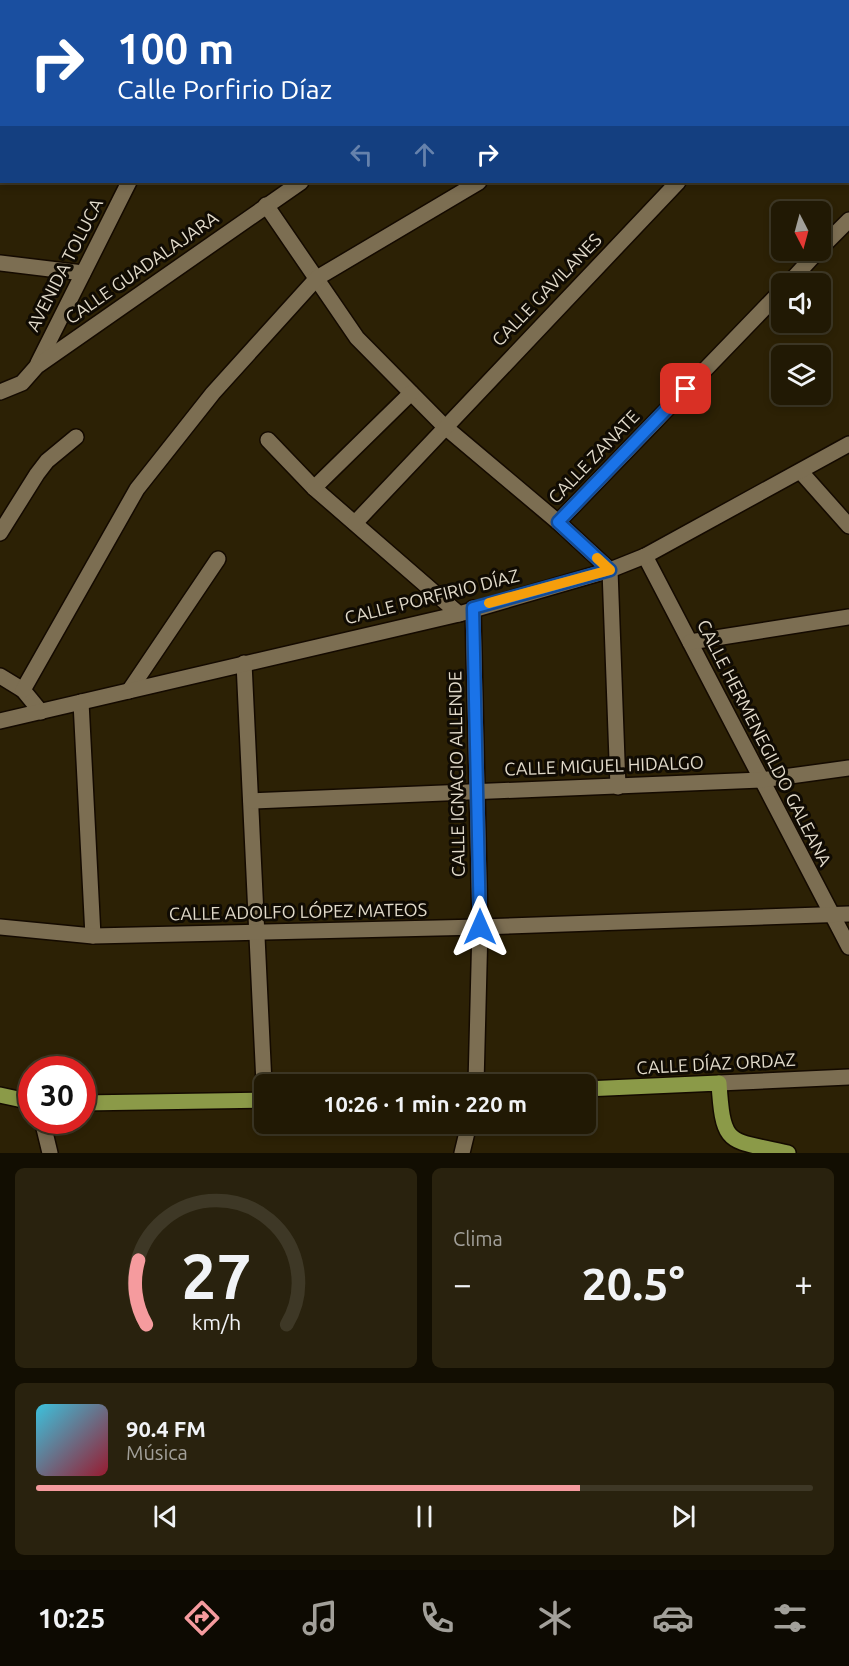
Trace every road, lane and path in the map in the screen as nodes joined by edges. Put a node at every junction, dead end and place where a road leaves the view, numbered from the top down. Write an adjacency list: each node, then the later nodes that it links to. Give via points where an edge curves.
1 (128, 183): 10 (street, AVENIDA TOLUCA)
2 (477, 183): 12 (street)
3 (677, 183): 17 (street, CALLE GAVILANES)
4 (287, 186): 5 (street, CALLE GUADALAJARA)
5 (266, 205): 12 (street); 14 (street, CALLE GUADALAJARA)
6 (849, 220): 7 (street)
7 (831, 239)
8 (810, 261): 11 (street)
9 (0, 263): 10 (street)
10 (83, 273): 14 (street, AVENIDA TOLUCA)
11 (798, 273)
12 (317, 278): 16 (street, via 357,338); 35 (street, via 213,393 137,489)
13 (771, 301): 23 (street, CALLE ZANATE)
14 (37, 366): 15 (street, CALLE GUADALAJARA, via 22,383)
15 (5, 391)
16 (411, 393): 17 (street); 22 (street)
17 (444, 426): 23 (street); 24 (street, CALLE GAVILANES)
18 (76, 437): 26 (street, via 47,461)
19 (268, 440): 22 (street)
20 (849, 444): 21 (street, CALLE PORFIRIO DÍAZ)
21 (801, 472): 25 (street); 27 (street, CALLE PORFIRIO DÍAZ)
22 (314, 488): 24 (street)
23 (558, 522): 29 (street)
24 (355, 523): 30 (street)
25 (849, 526)
26 (0, 533)
27 (645, 556): 29 (street, CALLE PORFIRIO DÍAZ); 32 (street, CALLE HERMENEGILDO GALEANA)
28 (218, 559): 36 (street)
29 (610, 570): 30 (street, CALLE PORFIRIO DÍAZ); 42 (street)
30 (466, 611): 33 (street, CALLE PORFIRIO DÍAZ); 43 (street, CALLE IGNACIO ALLENDE)
31 (849, 617): 32 (street)
32 (690, 642): 41 (street, CALLE HERMENEGILDO GALEANA)
33 (244, 663): 36 (street, CALLE PORFIRIO DÍAZ); 44 (street)
34 (0, 676): 35 (street)
35 (23, 690): 38 (street)
36 (129, 691): 37 (street, CALLE PORFIRIO DÍAZ)
37 (81, 702): 38 (street, CALLE PORFIRIO DÍAZ); 50 (street)
38 (41, 711): 39 (street, CALLE PORFIRIO DÍAZ)
39 (0, 721)
40 (849, 768): 41 (street, CALLE MIGUEL HIDALGO)
41 (761, 780): 42 (street, CALLE MIGUEL HIDALGO); 45 (street, CALLE HERMENEGILDO GALEANA)
42 (618, 787): 43 (street, CALLE MIGUEL HIDALGO)
43 (478, 790): 44 (street, CALLE MIGUEL HIDALGO); 48 (street, CALLE IGNACIO ALLENDE)
44 (251, 801): 49 (street)
45 (831, 914): 46 (street, CALLE ADOLFO LÓPEZ MATEOS); 48 (street, CALLE ADOLFO LÓPEZ MATEOS); 51 (street, CALLE HERMENEGILDO GALEANA)
46 (849, 914)
47 (0, 927): 50 (street, CALLE ADOLFO LÓPEZ MATEOS)
48 (480, 927): 49 (street, CALLE ADOLFO LÓPEZ MATEOS); 53 (street, CALLE IGNACIO ALLENDE)
49 (257, 933): 50 (street, CALLE ADOLFO LÓPEZ MATEOS); 52 (street)
50 (93, 936)
51 (849, 947)
52 (264, 1074)
53 (476, 1074)
54 (849, 1077): 55 (street, CALLE DÍAZ ORDAZ)
55 (718, 1083): 56 (main road, CALLE DÍAZ ORDAZ); 65 (main road, via 721,1120 728,1135 739,1142)
56 (596, 1089)
57 (0, 1095): 58 (main road)
58 (18, 1099)
59 (254, 1100): 60 (main road)
60 (96, 1103)
61 (45, 1134): 63 (street)
62 (467, 1134): 64 (street)
63 (50, 1153)
64 (462, 1153)
65 (788, 1153)

